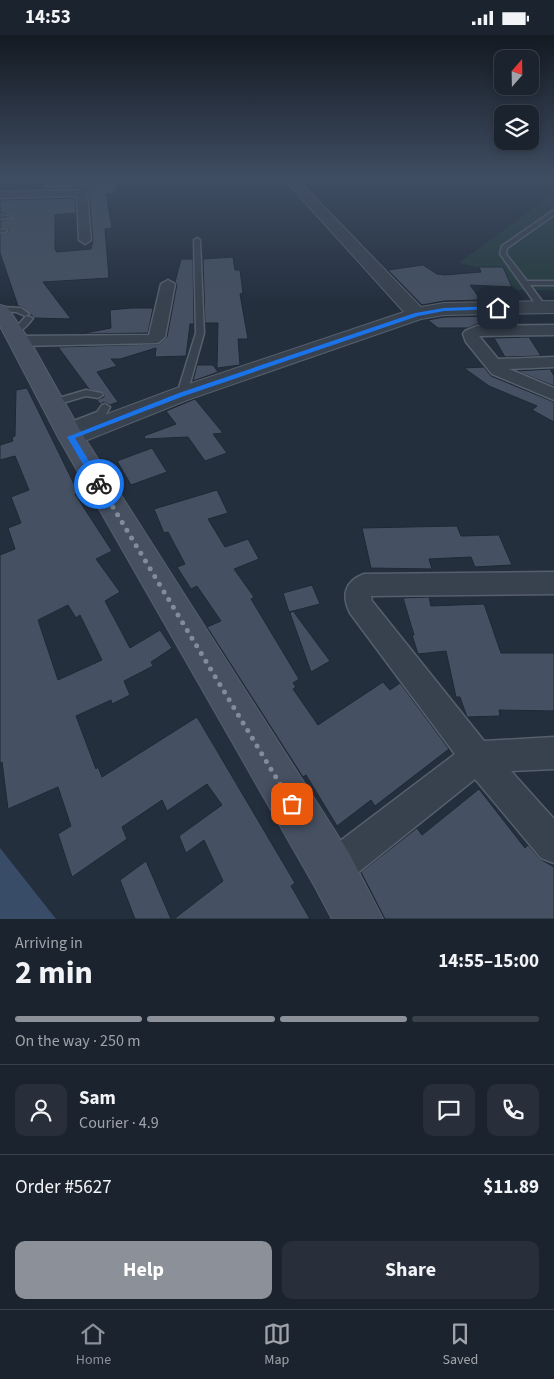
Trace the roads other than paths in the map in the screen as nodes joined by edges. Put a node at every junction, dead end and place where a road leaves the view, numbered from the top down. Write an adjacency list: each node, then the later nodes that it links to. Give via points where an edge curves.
1 (84, 219): 4 (street)
2 (328, 219): 10 (street)
3 (544, 219): 6 (lane, via 504,247 503,254)
4 (85, 240)
5 (197, 240): 15 (lane, via 200,333)
6 (524, 283): 7 (lane); 9 (lane)
7 (554, 283)
8 (168, 284): 11 (street, via 158,337 152,340)
9 (548, 305): 10 (street, via 444,309)
10 (417, 314): 15 (street)
11 (14, 321): 18 (main road)
12 (554, 330): 14 (street, via 471,333 472,339)
13 (554, 362): 14 (street)
14 (492, 364): 17 (street, via 504,373)
15 (182, 394): 18 (street)
16 (98, 395): 18 (lane, via 86,393)
17 (554, 395)
18 (63, 423): 23 (main road)
19 (554, 583): 21 (street, via 364,585 358,590 359,605)
20 (554, 753): 21 (street)
21 (477, 757): 22 (street); 23 (street)
22 (554, 845)
23 (332, 871): 24 (main road)
24 (358, 919)

